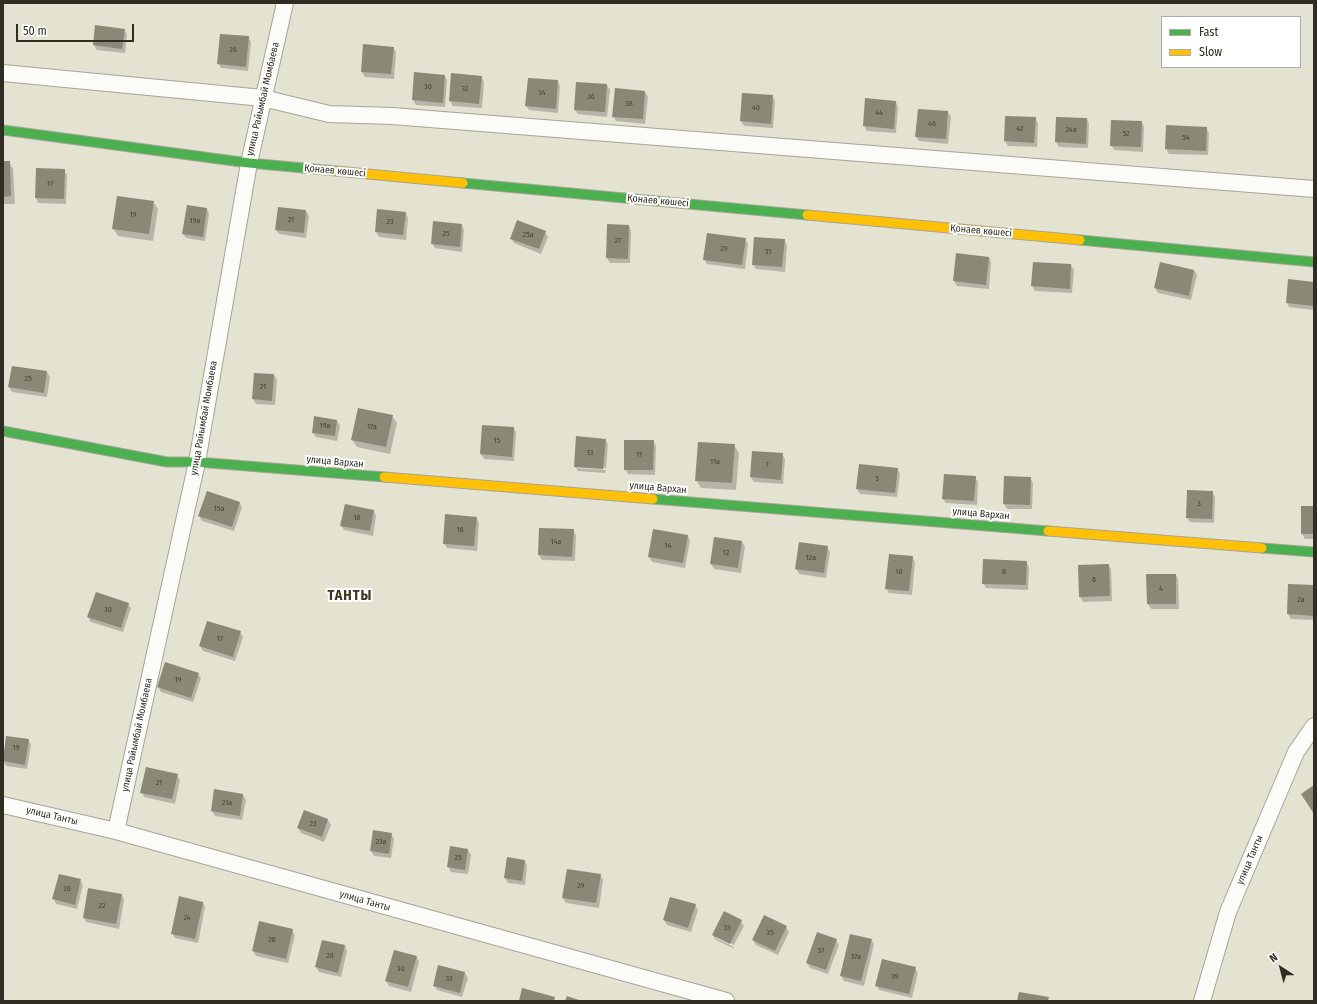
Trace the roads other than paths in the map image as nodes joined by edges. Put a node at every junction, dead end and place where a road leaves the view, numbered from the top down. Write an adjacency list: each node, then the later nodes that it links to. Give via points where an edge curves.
1 (285, 3): 3 (street, улица Райымбай Момбаева)
2 (3, 73): 3 (street)
3 (264, 98): 5 (street, улица Райымбай Момбаева); 6 (street, via 328,114 392,116)
4 (3, 130): 5 (street, Қонаев көшесі)
5 (249, 163): 7 (street, Қонаев көшесі); 9 (street, улица Райымбай Момбаева)
6 (1314, 190)
7 (1314, 262)
8 (3, 431): 9 (street, улица Вархан, via 167,462)
9 (197, 462): 10 (street, улица Вархан); 15 (street, улица Райымбай Момбаева)
10 (1314, 552)
11 (1314, 726): 13 (street, улица Танты)
12 (1314, 745): 13 (street)
13 (1296, 752): 17 (street, улица Танты, via 1228,912)
14 (3, 805): 15 (street, улица Танты)
15 (116, 831): 16 (street, улица Танты)
16 (726, 1001)
17 (1202, 1001)

